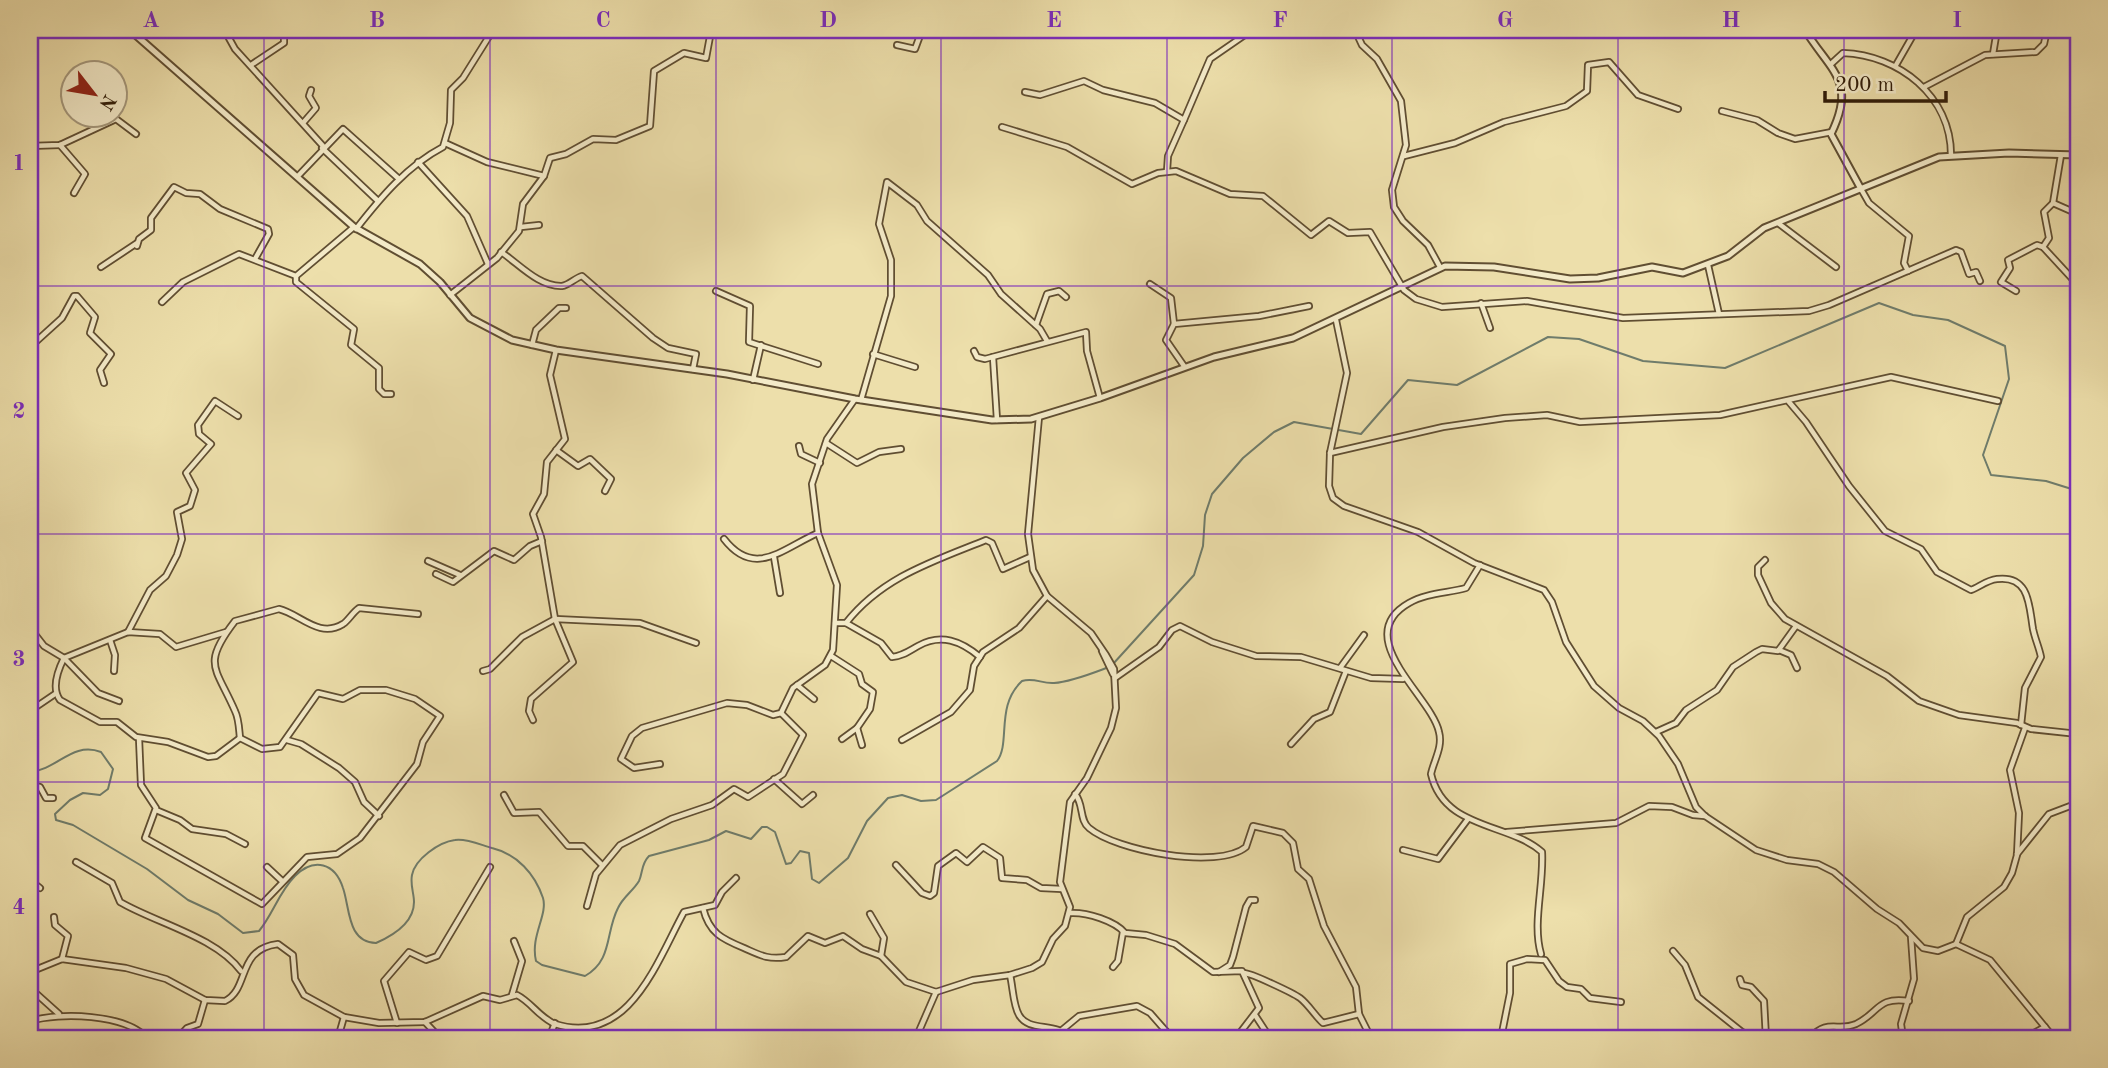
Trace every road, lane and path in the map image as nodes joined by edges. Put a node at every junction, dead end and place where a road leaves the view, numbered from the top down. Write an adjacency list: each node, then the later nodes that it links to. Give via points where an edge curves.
1 (130, 30): 39 (street)
2 (217, 30): 3 (street)
3 (226, 30): 17 (street)
4 (285, 30): 17 (street, via 284,43)
5 (493, 30): 29 (street, via 451,90)
6 (922, 30): 14 (street, via 915,49)
7 (1252, 30): 24 (street, via 1210,59)
8 (1355, 30): 36 (street, via 1401,100)
9 (1805, 30): 16 (street)
10 (1916, 30): 18 (street)
11 (1997, 30): 15 (street)
12 (2047, 30): 15 (street, via 2044,44 2036,52)
13 (711, 32): 40 (street, via 706,58 684,53 654,71 650,126 616,139 593,139 551,157)
14 (897, 45)
15 (1993, 54): 19 (street)
16 (1831, 64): 18 (street, via 1847,52); 27 (street, via 1842,85 1840,116)
17 (251, 65): 25 (street)
18 (1896, 65): 19 (street)
19 (1924, 87): 33 (street, via 1947,128)
20 (311, 90): 25 (street, via 309,96 316,108)
21 (1025, 92): 24 (street, via 1040,95 1084,81 1155,103)
22 (1678, 109): 36 (street, via 1638,95 1609,62 1588,65 1587,91 1570,104)
23 (1722, 111): 27 (street, via 1756,120 1795,139)
24 (1184, 120): 38 (street, via 1168,156)
25 (303, 123): 32 (street)
26 (1003, 127): 38 (street, via 1067,147 1132,184)
27 (1832, 132): 42 (street)
28 (136, 134): 30 (street, via 117,119)
29 (445, 143): 37 (street); 40 (street, via 487,162)
30 (61, 145): 31 (street); 43 (street, via 85,174)
31 (30, 146)
32 (322, 148): 39 (street); 41 (street, via 345,130); 44 (street)
33 (1951, 155): 34 (street); 42 (street)
34 (2061, 155): 35 (street); 45 (street)
35 (2078, 155)
36 (1404, 156): 57 (street, via 1391,190 1394,207 1429,246)
37 (418, 162): 41 (street); 54 (street, via 467,216)
38 (1167, 171): 64 (street, via 1230,194 1260,195 1311,235 1329,221 1348,233 1370,232)
39 (298, 176): 50 (street)
40 (544, 176): 49 (street, via 523,204)
41 (399, 179): 44 (street)
42 (1861, 189): 47 (street); 59 (street, via 1869,204 1909,236 1904,263)
43 (74, 193)
44 (378, 201): 50 (street)
45 (2053, 203): 46 (street); 51 (street, via 2044,210 2050,233)
46 (2078, 214)
47 (1778, 223): 55 (street); 58 (street)
48 (539, 225): 49 (street)
49 (521, 227): 52 (street)
50 (355, 228): 60 (street); 67 (street, via 420,264)
51 (2043, 247): 63 (street); 66 (street, via 2037,245 2008,260 2010,268 2001,282)
52 (501, 252): 54 (street); 90 (street, via 547,282 563,286 582,275 666,347 696,354)
53 (256, 259): 56 (street, via 268,229 220,209 200,194 174,187 152,215 150,230); 60 (street); 69 (street, via 239,254 183,282)
54 (488, 264): 67 (street)
55 (1708, 265): 57 (street, via 1680,274 1648,268 1579,279 1479,265); 73 (street)
56 (101, 267)
57 (1440, 267): 64 (street)
58 (1836, 268)
59 (1908, 271): 61 (street, via 1956,250 1969,274 1976,272); 73 (street, via 1818,309)
60 (296, 276): 93 (street, via 310,296 354,330 351,344 379,368 379,389)
61 (1980, 281)
62 (1150, 284): 75 (street, via 1171,298)
63 (2078, 285)
64 (1402, 288): 70 (street, via 1416,299 1441,307); 74 (street)
65 (716, 291): 81 (street, via 750,306 748,341)
66 (2016, 291)
67 (450, 295): 82 (street, via 470,318)
68 (1066, 298): 76 (street, via 1059,291 1047,295)
69 (162, 302)
70 (1481, 303): 73 (street, via 1527,301 1623,318); 77 (street)
71 (1309, 306): 75 (street)
72 (566, 308): 82 (street, via 559,307 536,330)
73 (1719, 314)
74 (1336, 320): 88 (street, via 1293,338); 105 (street, via 1347,371)
75 (1174, 324): 88 (street, via 1166,340)
76 (1036, 325): 79 (street); 85 (street, via 926,221 917,205 887,182 879,223 891,261 892,288)
77 (1490, 328)
78 (30, 336): 80 (street)
79 (1047, 341): 86 (street); 94 (street, via 1087,332 1087,351)
80 (32, 345): 92 (street, via 78,296 95,317 90,333 111,354 100,370)
81 (761, 345): 87 (street); 91 (street)
82 (532, 346): 83 (street)
83 (556, 350): 90 (street); 104 (street, via 550,375 565,437)
84 (974, 351): 86 (street, via 981,359)
85 (873, 354): 89 (street); 95 (street)
86 (993, 357): 100 (street)
87 (818, 364)
88 (1184, 366): 94 (street)
89 (915, 367)
90 (693, 369): 91 (street)
91 (753, 380): 95 (street)
92 (104, 383)
93 (391, 394)
94 (1100, 398): 99 (street)
95 (858, 399): 100 (street); 101 (street)
96 (1998, 401): 97 (street, via 1891,377)
97 (1789, 402): 105 (street, via 1689,416 1580,422 1546,415 1504,418); 149 (street, via 1885,531 1921,549 1941,575 1971,590 1995,579 2020,583 2031,603 2041,657 2025,688)
98 (238, 416): 126 (street, via 217,401 205,411 199,434 211,444 186,473 195,491 190,506 177,512 180,546 166,576 150,590)
99 (1039, 417): 100 (street); 112 (street, via 1028,523)
100 (997, 420)
101 (826, 443): 103 (street, via 857,463 879,452); 106 (street)
102 (799, 446): 106 (street, via 801,454)
103 (901, 449)
104 (556, 450): 107 (street, via 580,466 590,459 611,479); 110 (street, via 545,466 544,494 533,514)
105 (1330, 453): 115 (street, via 1329,486 1337,502 1418,532)
106 (820, 463): 108 (street, via 812,484)
107 (606, 491)
108 (818, 533): 111 (street); 122 (street, via 836,578)
109 (724, 540): 111 (street, via 735,554)
110 (542, 541): 117 (street, via 514,560 494,551); 121 (street)
111 (774, 557): 118 (street)
112 (1030, 557): 119 (street); 123 (street, via 1003,569 992,543 986,540 891,581)
113 (1765, 560): 124 (street, via 1758,575 1776,609)
114 (428, 561): 117 (street)
115 (1480, 565): 141 (street, via 1468,587 1415,599 1392,619 1390,641); 151 (street, via 1546,593 1566,642 1594,686)
116 (436, 574): 117 (street, via 453,582)
117 (460, 575)
118 (780, 593)
119 (1047, 596): 133 (street, via 1019,628); 140 (street, via 1090,632)
120 (418, 614): 127 (street, via 359,608 338,627 321,628 279,608 237,620)
121 (555, 619): 130 (street, via 640,624); 138 (street, via 528,633); 148 (street, via 573,662 532,696 529,711)
122 (835, 623): 123 (street); 132 (street)
123 (846, 623): 133 (street, via 881,643 892,657 936,638 964,644)
124 (1796, 626): 131 (street); 149 (street, via 1887,676 1929,706)
125 (31, 632): 134 (street)
126 (128, 632): 127 (street, via 160,634 176,647); 129 (street)
127 (226, 632): 154 (street, via 214,653 214,671 235,711)
128 (1364, 635): 135 (street)
129 (110, 640): 134 (street); 137 (street)
130 (696, 643)
131 (1779, 650): 136 (street, via 1791,655); 151 (street, via 1758,650 1733,667 1717,690 1686,710 1676,723)
132 (831, 656): 142 (street); 150 (street, via 859,674 862,684 873,692 870,709)
133 (980, 657): 157 (street, via 970,690 951,712)
134 (64, 658): 143 (street); 145 (street, via 98,693)
135 (1340, 668): 139 (street); 140 (street, via 1301,657 1247,653 1180,626 1159,647)
136 (1797, 668)
137 (114, 671)
138 (483, 671)
139 (1346, 671): 141 (street); 158 (street, via 1329,712 1314,719)
140 (1114, 676): 164 (street, via 1116,708 1111,728)
141 (1403, 679): 171 (street, via 1439,731 1433,782 1449,805)
142 (797, 685): 144 (street); 147 (street)
143 (55, 694): 146 (street); 153 (street, via 98,722 117,722)
144 (814, 699)
145 (119, 701)
146 (30, 711)
147 (781, 713): 160 (street, via 727,703 646,726 632,736 621,758 635,768); 161 (street, via 803,738 783,774)
148 (533, 720)
149 (2023, 726): 152 (street); 175 (street, via 2010,770 2019,800)
150 (857, 728): 155 (street); 159 (street)
151 (1656, 732): 170 (street, via 1671,751)
152 (2078, 734)
153 (139, 738): 154 (street, via 168,742 210,757); 168 (street, via 141,785)
154 (240, 738): 156 (street, via 267,750)
155 (842, 739)
156 (287, 740): 169 (street, via 339,768); 169 (street, via 318,693 343,699 360,690 386,690 415,699 439,715 423,742 421,757)
157 (902, 740)
158 (1292, 744)
159 (862, 745)
160 (660, 764)
161 (774, 779): 165 (street, via 802,804); 177 (street, via 748,797 734,789 699,811 671,819 623,843)
162 (30, 785): 166 (street)
163 (504, 794): 177 (street, via 514,813 537,811 568,845 583,846)
164 (1075, 794): 185 (street, via 1062,860); 214 (street, via 1082,802 1089,829 1116,843 1155,852 1219,858 1246,847 1253,826 1287,835 1298,869 1310,879 1324,926 1356,987)
165 (813, 795)
166 (53, 798)
167 (2078, 803): 175 (street, via 2049,814)
168 (156, 810): 173 (street, via 192,829 226,834); 183 (street, via 146,839 257,904)
169 (379, 816): 183 (street, via 341,852 307,857)
170 (1704, 816): 172 (street, via 1649,806 1616,823); 193 (street, via 1756,850 1828,868)
171 (1468, 819): 172 (street); 174 (street, via 1438,859)
172 (1506, 832): 197 (street, via 1542,852 1536,936)
173 (245, 844)
174 (1404, 850)
175 (2017, 855): 195 (street, via 2007,883 1967,917)
176 (76, 862): 201 (street, via 112,883 120,902 188,932 232,959)
177 (601, 865): 187 (street)
178 (896, 865): 185 (street, via 930,896 938,866 956,853 967,862 983,847 1000,858 1002,878)
179 (267, 867): 183 (street)
180 (490, 867): 219 (street, via 437,956 426,960 410,952 384,981)
181 (736, 878): 188 (street, via 715,905)
182 (30, 880): 184 (street)
183 (282, 881)
184 (40, 888)
185 (1062, 889): 189 (street)
186 (1255, 900): 203 (street, via 1246,907 1231,963)
187 (587, 906)
188 (703, 908): 198 (street, via 720,938 765,959 786,957 807,936 825,943 843,936); 220 (street, via 684,912 632,1004 601,1024)
189 (1070, 913): 192 (street, via 1088,913 1116,923); 205 (street, via 1042,961)
190 (870, 914): 198 (street, via 884,938)
191 (54, 917): 199 (street, via 55,925 68,936)
192 (1124, 932): 200 (street); 203 (street, via 1175,944)
193 (1911, 936): 195 (street, via 1927,951); 211 (street, via 1914,971)
194 (514, 941): 209 (street, via 522,961)
195 (1956, 944): 221 (street, via 1990,960)
196 (1673, 951): 236 (street, via 1685,965 1698,997)
197 (1541, 954)
198 (881, 956): 208 (street, via 905,982)
199 (62, 959): 202 (street); 210 (street, via 133,969 166,979)
200 (1114, 967)
201 (241, 971): 210 (street, via 232,998); 216 (street, via 262,948 281,944 293,955 295,979 304,995)
202 (30, 972)
203 (1218, 973): 204 (street)
204 (1244, 973): 214 (street, via 1253,973 1296,996 1324,1023); 215 (street, via 1258,1002)
205 (1010, 975): 208 (street); 222 (street, via 1023,1020)
206 (1740, 979): 237 (street, via 1764,1000)
207 (30, 988): 213 (street)
208 (936, 992): 228 (street)
209 (512, 996): 218 (street, via 500,1000 483,996); 220 (street, via 520,996)
210 (205, 1000): 224 (street, via 198,1024)
211 (1909, 1001): 238 (street, via 1882,1002 1856,1024 1824,1027); 239 (street, via 1901,1024)
212 (1621, 1002): 235 (street, via 1590,998 1578,988 1567,987 1543,959 1515,961 1510,964 1510,993)
213 (59, 1014): 217 (street); 223 (street, via 131,1027)
214 (1359, 1014): 234 (street)
215 (1255, 1015): 232 (street); 233 (street)
216 (344, 1017): 219 (street); 225 (street)
217 (30, 1021)
218 (425, 1022): 219 (street); 226 (street)
219 (397, 1023)
220 (555, 1023): 227 (street)
221 (2045, 1027): 240 (street); 241 (street)
222 (1062, 1030): 229 (street); 230 (street, via 1079,1016 1135,1006 1150,1013)
223 (147, 1038)
224 (178, 1038)
225 (338, 1038)
226 (440, 1038)
227 (549, 1038)
228 (916, 1038)
229 (1069, 1038)
230 (1172, 1038): 231 (street)
231 (1187, 1038)
232 (1236, 1038)
233 (1270, 1038)
234 (1371, 1038)
235 (1501, 1038)
236 (1756, 1038)
237 (1766, 1038)
238 (1811, 1038)
239 (1903, 1038)
240 (2025, 1038)
241 (2054, 1038)

